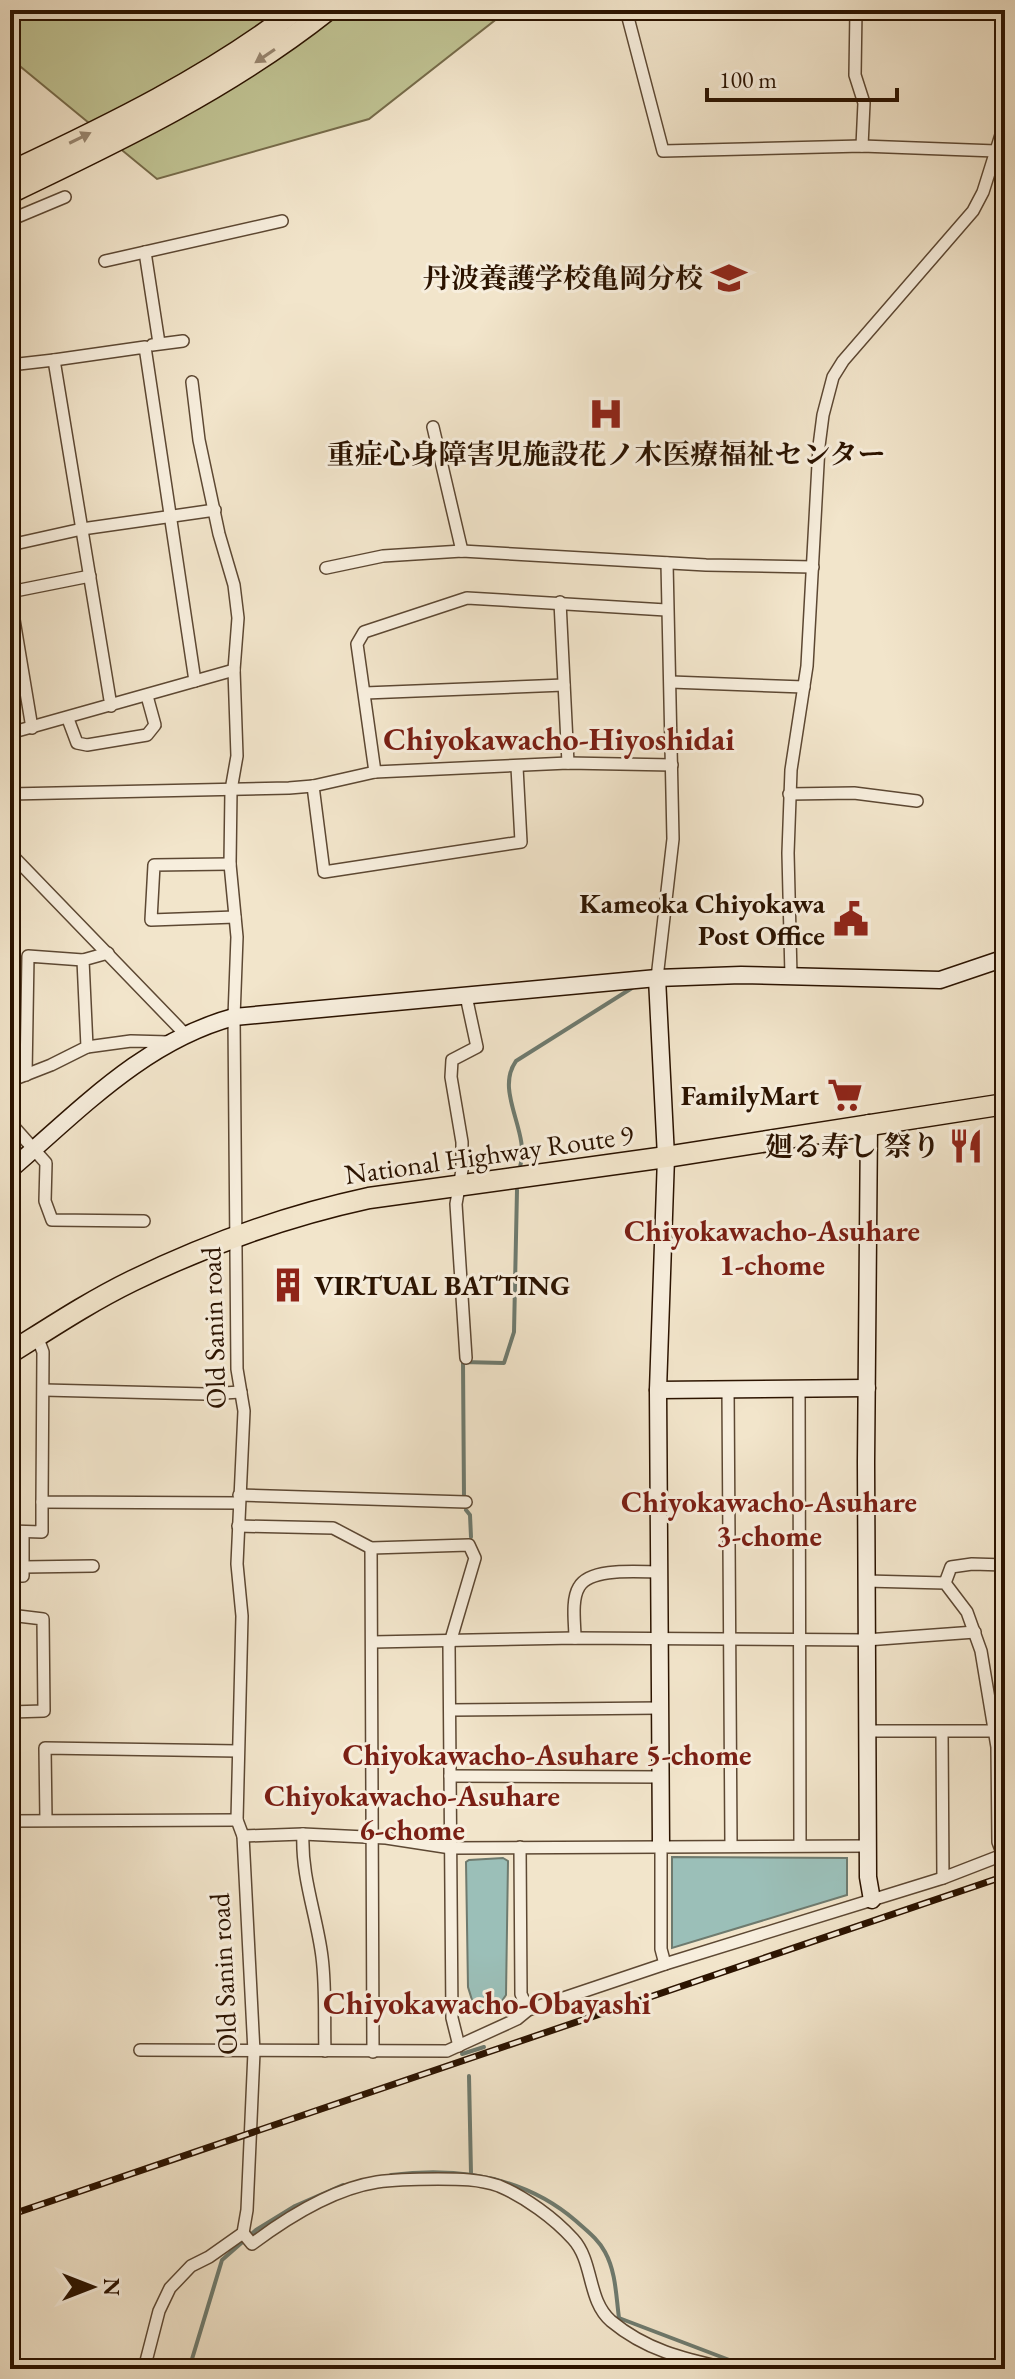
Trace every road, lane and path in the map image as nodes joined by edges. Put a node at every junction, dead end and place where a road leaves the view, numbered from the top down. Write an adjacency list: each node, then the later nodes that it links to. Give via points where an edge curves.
1 (296, 10): 8 (highway, one-way to 1, via 187,83)
2 (328, 10): 9 (highway, one-way to 9, via 263,59 196,99)
3 (626, 10): 6 (street, via 663,151)
4 (856, 10): 6 (street)
5 (1004, 128): 7 (street)
6 (862, 146): 7 (street)
7 (996, 151): 28 (street, via 973,211 833,377 819,446)
8 (10, 172)
9 (10, 193)
10 (65, 197): 11 (street)
11 (10, 220)
12 (282, 221): 13 (street)
13 (145, 252): 14 (street); 16 (street)
14 (105, 261)
15 (183, 341): 16 (street)
16 (159, 343): 17 (street)
17 (145, 347): 18 (street); 23 (street)
18 (54, 360): 19 (street); 24 (street)
19 (10, 365)
20 (192, 382): 22 (street, Old Sanin road)
21 (433, 427): 26 (street)
22 (215, 510): 23 (street); 34 (street, Old Sanin road, via 238,618)
23 (169, 515): 24 (street); 35 (street)
24 (82, 529): 25 (street); 30 (street)
25 (10, 545)
26 (462, 551): 27 (street); 29 (street, via 383,556)
27 (667, 563): 28 (street); 33 (street)
28 (813, 567): 38 (street)
29 (326, 568)
30 (90, 576): 31 (street); 41 (street)
31 (10, 594): 43 (street)
32 (560, 602): 33 (street); 37 (street); 39 (street, via 467,598 364,632 357,644)
33 (666, 610): 36 (street)
34 (234, 670): 35 (street); 50 (street, Old Sanin road, via 237,756)
35 (195, 681): 40 (street)
36 (671, 682): 38 (street); 46 (street)
37 (564, 685): 39 (street); 45 (street)
38 (804, 687): 52 (street)
39 (365, 693): 48 (street)
40 (147, 696): 41 (street); 42 (street, via 155,725 147,735 77,743)
41 (111, 706): 42 (street)
42 (68, 719): 43 (street)
43 (32, 728): 44 (street)
44 (10, 733)
45 (568, 763): 46 (street); 47 (street)
46 (672, 765): 61 (street, via 673,839)
47 (517, 767): 48 (street); 49 (street, via 521,842 324,872)
48 (375, 772): 49 (street)
49 (313, 786): 50 (street)
50 (231, 790): 51 (street); 55 (street, Old Sanin road)
51 (10, 794)
52 (789, 794): 53 (street, via 854,793); 60 (street)
53 (917, 801)
54 (10, 853): 57 (street)
55 (230, 864): 56 (street, Old Sanin road); 56 (street, via 154,865 151,920)
56 (235, 917): 63 (street, Old Sanin road)
57 (108, 953): 59 (street); 64 (street)
58 (1005, 958): 60 (street, via 940,980)
59 (83, 960): 66 (street); 67 (street, via 28,956)
60 (791, 976): 61 (street)
61 (657, 978): 62 (street); 73 (street)
62 (466, 996): 63 (street); 75 (street, via 477,1047 452,1060 462,1142)
63 (234, 1017): 64 (street); 77 (street, Old Sanin road)
64 (185, 1034): 65 (street)
65 (169, 1042): 66 (street); 72 (street, via 108,1085)
66 (87, 1047): 67 (street)
67 (26, 1075): 68 (street)
68 (10, 1081)
69 (1005, 1104): 70 (highway, National Highway Route 9)
70 (869, 1123): 73 (highway, National Highway Route 9); 81 (street)
71 (10, 1127): 72 (street)
72 (34, 1150): 74 (street); 76 (street, via 46,1163 45,1201 52,1220)
73 (666, 1157): 75 (highway, National Highway Route 9); 85 (street)
74 (10, 1170)
75 (459, 1186): 77 (highway, National Highway Route 9, via 369,1198); 80 (street)
76 (144, 1221)
77 (235, 1236): 78 (highway, National Highway Route 9, via 130,1282); 86 (street, Old Sanin road)
78 (37, 1336): 79 (highway, National Highway Route 9); 84 (street)
79 (10, 1353)
80 (466, 1358)
81 (867, 1388): 83 (street); 99 (street)
82 (728, 1389): 83 (street); 85 (street); 105 (street)
83 (799, 1389): 106 (street)
84 (44, 1390): 86 (street); 88 (street)
85 (658, 1390): 97 (street)
86 (241, 1392): 87 (street, Old Sanin road)
87 (239, 1499): 88 (street); 89 (street); 90 (street, Old Sanin road)
88 (42, 1502): 92 (street, via 42,1532)
89 (466, 1502)
90 (238, 1526): 93 (street, via 333,1528); 116 (street, Old Sanin road)
91 (10, 1531): 92 (street)
92 (23, 1532): 96 (street)
93 (371, 1548): 108 (street, via 469,1545 475,1558); 109 (street)
94 (1005, 1565): 100 (street, via 951,1567)
95 (93, 1566): 96 (street)
96 (24, 1567): 98 (street, via 23,1576)
97 (659, 1572): 103 (street, via 605,1573 586,1579 575,1598); 104 (street)
98 (10, 1576)
99 (866, 1581): 100 (street); 107 (street)
100 (945, 1583): 102 (street)
101 (10, 1615): 112 (street, via 43,1619 44,1711)
102 (975, 1632): 107 (street); 114 (street)
103 (575, 1638): 104 (street); 108 (street)
104 (660, 1640): 105 (street); 110 (street)
105 (730, 1640): 106 (street); 126 (street)
106 (798, 1640): 107 (street); 127 (street)
107 (866, 1640): 113 (street)
108 (452, 1641): 109 (street); 111 (street)
109 (372, 1642): 124 (street)
110 (660, 1708): 111 (street); 118 (street)
111 (450, 1710): 117 (street)
112 (10, 1712)
113 (867, 1731): 115 (street); 128 (street)
114 (1000, 1731): 115 (street); 131 (street, via 998,1842)
115 (942, 1732): 132 (street)
116 (238, 1751): 119 (street, via 45,1748); 120 (street, Old Sanin road)
117 (450, 1776): 118 (street); 130 (street)
118 (660, 1777): 125 (street)
119 (46, 1820): 120 (street); 121 (street)
120 (237, 1820): 123 (street, Old Sanin road)
121 (10, 1821)
122 (303, 1834): 123 (street); 124 (street); 138 (street, via 307,1887 323,1958)
123 (243, 1836): 139 (street, Old Sanin road)
124 (372, 1840): 130 (street); 140 (street)
125 (661, 1845): 126 (street); 129 (street); 134 (street)
126 (731, 1845): 127 (street)
127 (800, 1845): 128 (street)
128 (868, 1846): 133 (street)
129 (520, 1847): 130 (street); 135 (street, via 521,1994)
130 (451, 1848): 136 (street, via 452,2018)
131 (1004, 1855): 132 (street)
132 (943, 1878): 133 (street)
133 (872, 1900): 134 (street)
134 (665, 1964): 135 (street)
135 (528, 2010): 136 (street)
136 (459, 2046): 140 (street, via 447,2051)
137 (140, 2050): 139 (street)
138 (325, 2051): 139 (street); 140 (street)
139 (254, 2052): 141 (street, Old Sanin road)
140 (373, 2052)
141 (243, 2233): 142 (street, via 191,2266 170,2288); 143 (street, via 252,2244 282,2221 376,2182 471,2179 498,2186 526,2200 574,2240 587,2264 594,2296 609,2319 669,2355)
142 (144, 2369)
143 (729, 2369)

